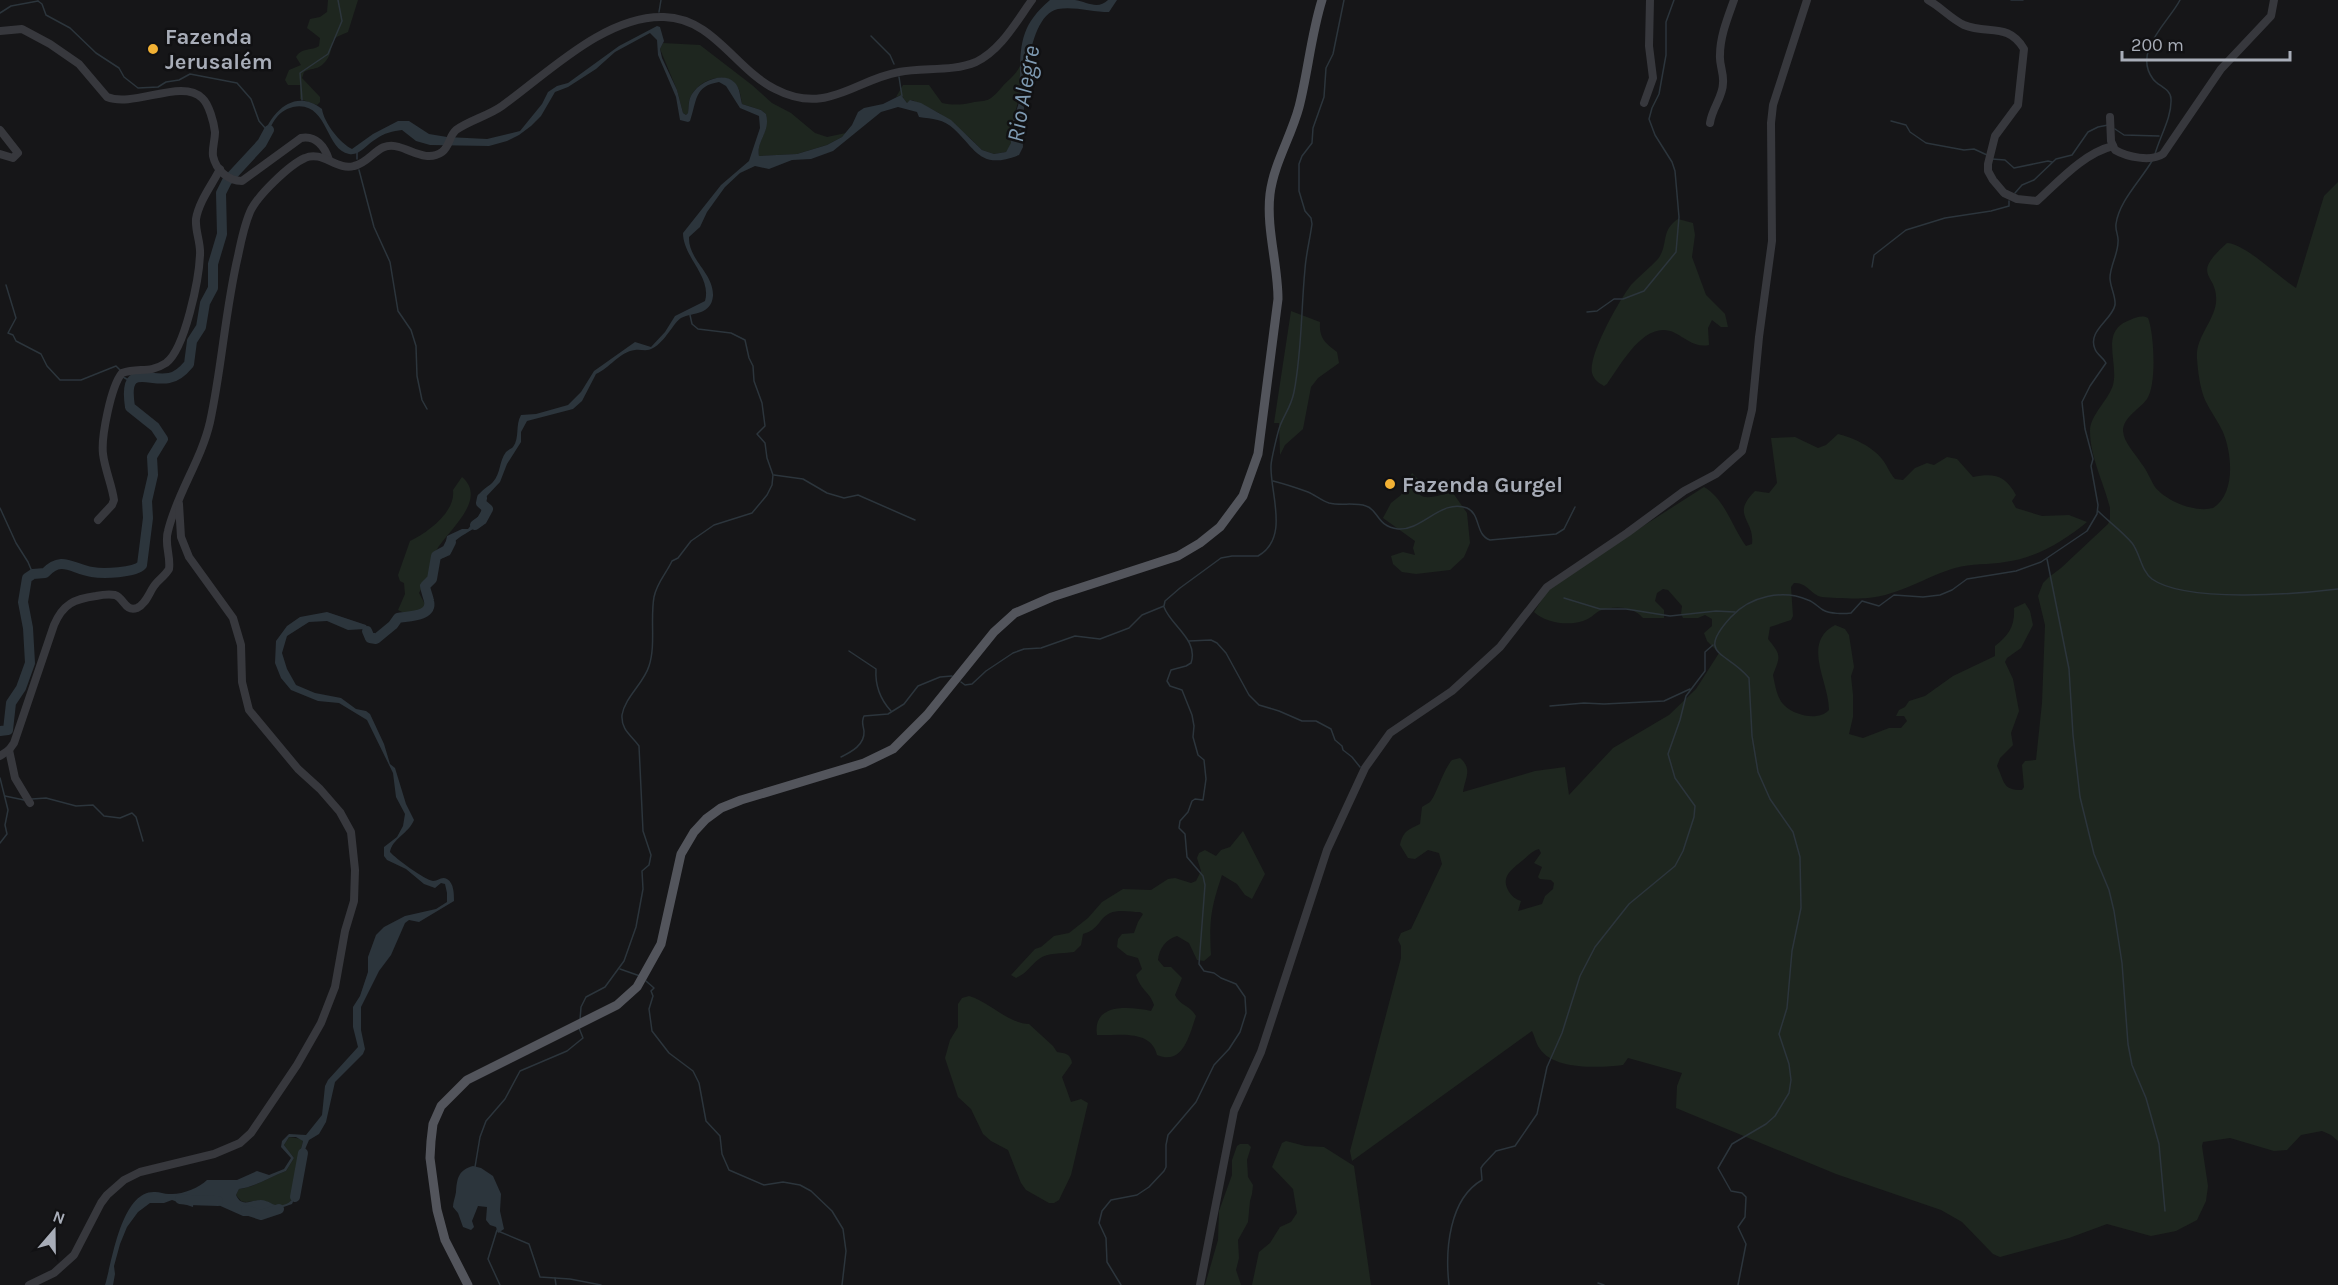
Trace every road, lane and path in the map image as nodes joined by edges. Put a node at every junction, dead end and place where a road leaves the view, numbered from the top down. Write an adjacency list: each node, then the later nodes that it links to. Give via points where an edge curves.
1 (1032, 0): 15 (street, via 1002,40 974,63 901,71 838,96 823,98 778,91 748,71 713,36 686,20 638,19 582,47 498,109 461,127 439,153 426,156 387,145 356,166)
2 (1322, 0): 23 (main road, via 1298,110 1270,194 1278,299 1258,454 1244,496 1220,527 1187,551 1015,613 994,632 921,722 892,749 864,763 730,804 699,825 681,854 661,944 633,991 617,1005 467,1080 441,1106 430,1141 437,1210 445,1240)
3 (1650, 0): 9 (street, via 1653,78)
4 (1734, 0): 11 (street, via 1722,38 1722,94)
5 (1807, 0): 24 (street, via 1773,105 1772,250 1752,410 1742,451 1716,474 1684,491 1547,586 1500,647 1452,691 1390,733 1365,768 1328,850 1261,1052 1234,1111)
6 (1928, 0): 13 (street, via 1964,25 2007,32 2024,49 2018,105 1995,136 1988,164 1993,180 2004,193 2037,201 2074,168)
7 (2274, 0): 13 (street, via 2271,16 2221,69 2163,154 2155,158 2137,156)
8 (0, 31): 16 (street, via 27,30 80,64 107,97 114,100 178,91 198,95 204,99 214,127 213,155)
9 (1644, 103)
10 (2110, 117): 13 (street)
11 (1710, 123)
12 (0, 130): 14 (street, via 18,153 13,158)
13 (2113, 146)
14 (0, 154)
15 (329, 160): 16 (street, via 316,140 307,137 242,181); 17 (street, via 312,156 303,159 251,209 234,274 207,431)
16 (225, 175): 18 (street, via 200,206 196,219 201,251 197,281 175,352 152,370 122,373 116,383 103,453 114,500)
17 (179, 498): 19 (street, via 167,536 170,569 143,604 130,608 113,595 72,600 62,609); 22 (street, via 180,537 189,557 233,618 241,645 247,706 298,769 340,812 351,832 354,901 335,987 321,1023 251,1133 240,1143 214,1154 140,1172 124,1180 101,1203 74,1255 54,1273)
18 (98, 520)
19 (9, 750): 20 (street); 21 (street, via 15,778)
20 (0, 756)
21 (30, 802)
22 (29, 1285)
23 (468, 1285)
24 (1200, 1285)

